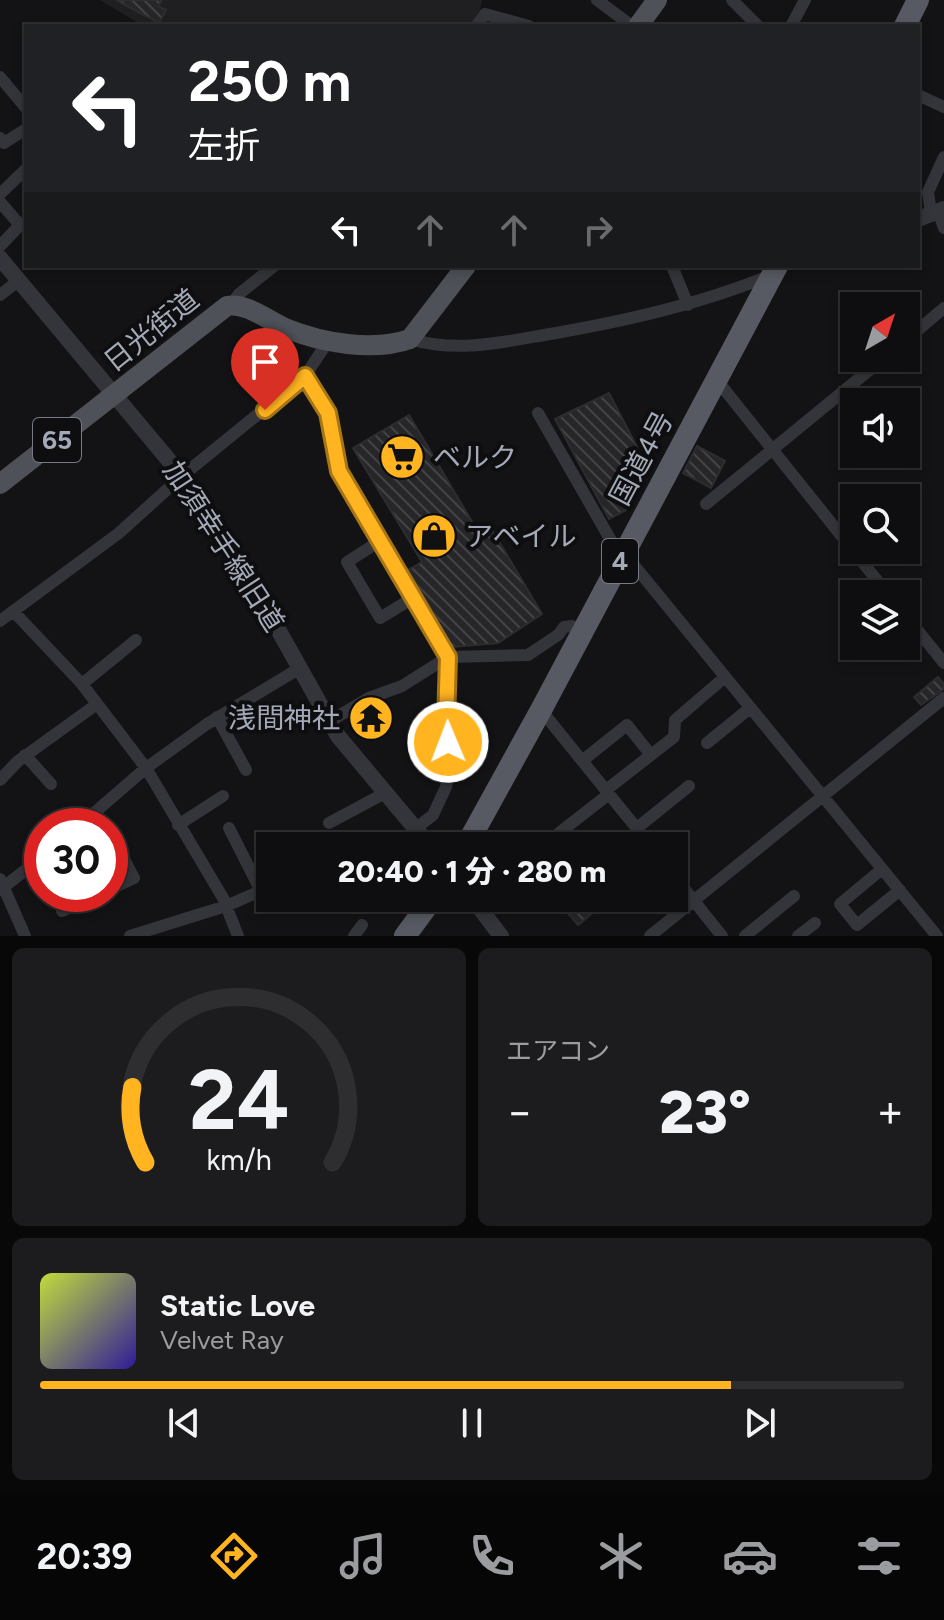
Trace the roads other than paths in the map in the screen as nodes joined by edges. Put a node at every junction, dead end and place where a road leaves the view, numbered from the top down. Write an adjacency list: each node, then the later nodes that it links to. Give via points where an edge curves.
1 (488, 0): 7 (street)
2 (597, 0): 10 (street)
3 (657, 0): 11 (main road)
4 (805, 0): 13 (street)
5 (736, 1): 12 (street)
6 (914, 2): 14 (highway)
7 (485, 14): 8 (street); 9 (street)
8 (478, 24)
9 (522, 24)
10 (629, 24)
11 (639, 24)
12 (756, 24)
13 (792, 24)
14 (906, 24)
15 (0, 77): 17 (street)
16 (920, 96): 18 (street)
17 (24, 106)
18 (944, 107)
19 (22, 132): 20 (street, via 4,143)
20 (0, 138)
21 (944, 157): 25 (street, via 928,192)
22 (24, 171): 23 (street)
23 (0, 194)
24 (0, 202): 27 (street, via 20,225)
25 (933, 213): 26 (street)
26 (944, 228)
27 (0, 246)
28 (0, 258): 33 (street, 加須幸手線旧道)
29 (272, 268): 35 (street)
30 (464, 268): 40 (main road)
31 (673, 268): 36 (street)
32 (774, 270): 36 (street); 43 (highway, 国道4号 / 4)
33 (18, 281): 34 (street); 44 (street, 加須幸手線旧道)
34 (0, 295)
35 (232, 304): 39 (main road, 日光街道); 44 (main road, 日光街道 / 65)
36 (688, 305): 40 (street, via 496,345 444,347)
37 (944, 308): 38 (street)
38 (920, 328)
39 (325, 339): 40 (main road, 日光街道, via 385,345); 42 (street)
40 (410, 339)
41 (867, 372): 46 (street)
42 (305, 376): 47 (street); 50 (street, via 328,413 339,471)
43 (716, 379): 46 (street); 51 (highway, 国道4号 / 4)
44 (115, 395): 47 (street, 加須幸手線旧道); 48 (main road, 日光街道 / 65)
45 (538, 413): 51 (street)
46 (772, 451): 49 (street); 52 (street)
47 (182, 476): 54 (street, via 119,533); 61 (street, 加須幸手線旧道)
48 (0, 484)
49 (706, 504)
50 (380, 541): 53 (street); 53 (street, via 347,562 380,618)
51 (623, 554): 56 (highway, 国道4号 / 4); 62 (street)
52 (877, 580)
53 (413, 598): 59 (street)
54 (14, 612): 55 (street); 63 (street)
55 (0, 621)
56 (583, 632): 59 (street, via 564,627 528,655); 67 (highway, 国道4号 / 4)
57 (920, 633): 60 (street)
58 (136, 640): 63 (street)
59 (448, 657): 69 (street); 88 (street, via 446,787 433,815)
60 (944, 663)
61 (300, 668): 68 (street); 69 (street, 加須幸手線旧道)
62 (725, 677): 66 (street); 72 (street, via 675,720 674,737)
63 (82, 684): 65 (street)
64 (944, 698): 82 (street)
65 (97, 704): 71 (street); 74 (street)
66 (750, 708): 70 (street); 82 (street)
67 (541, 710): 73 (street); 90 (highway, 国道4号 / 4)
68 (217, 717): 74 (street); 75 (street)
69 (330, 721): 80 (street, 加須幸手線旧道)
70 (707, 743)
71 (25, 755): 76 (street); 77 (street)
72 (651, 755): 73 (street, via 627,725); 79 (street)
73 (582, 761): 79 (street)
74 (146, 768): 83 (street); 85 (street)
75 (246, 770)
76 (0, 780)
77 (51, 784)
78 (689, 786): 87 (street)
79 (607, 792): 87 (street); 91 (street)
80 (385, 793): 84 (street); 88 (street, 加須幸手線旧道)
81 (223, 796): 85 (street)
82 (822, 797): 93 (street); 101 (street)
83 (100, 808)
84 (329, 823)
85 (178, 825): 102 (street)
86 (229, 828): 95 (street)
87 (637, 828): 92 (street)
88 (415, 829): 89 (street, 加須幸手線旧道)
89 (418, 832)
90 (474, 832)
91 (560, 832)
92 (640, 832)
93 (882, 869): 97 (street); 97 (street, via 840,904 857,925)
94 (24, 870): 96 (street)
95 (256, 874)
96 (2, 885): 108 (street)
97 (900, 890): 107 (street)
98 (256, 893): 102 (street)
99 (688, 894): 101 (street)
100 (794, 896): 116 (street)
101 (693, 900): 114 (street); 115 (street)
102 (226, 906): 109 (street); 110 (street)
103 (423, 912): 112 (highway)
104 (483, 912): 113 (street)
105 (815, 923): 117 (street)
106 (362, 925): 111 (street)
107 (933, 932): 118 (street)
108 (25, 936)
109 (131, 936)
110 (238, 936)
111 (354, 936)
112 (405, 936)
113 (501, 936)
114 (650, 936)
115 (722, 936)
116 (745, 936)
117 (798, 936)
118 (919, 936)

